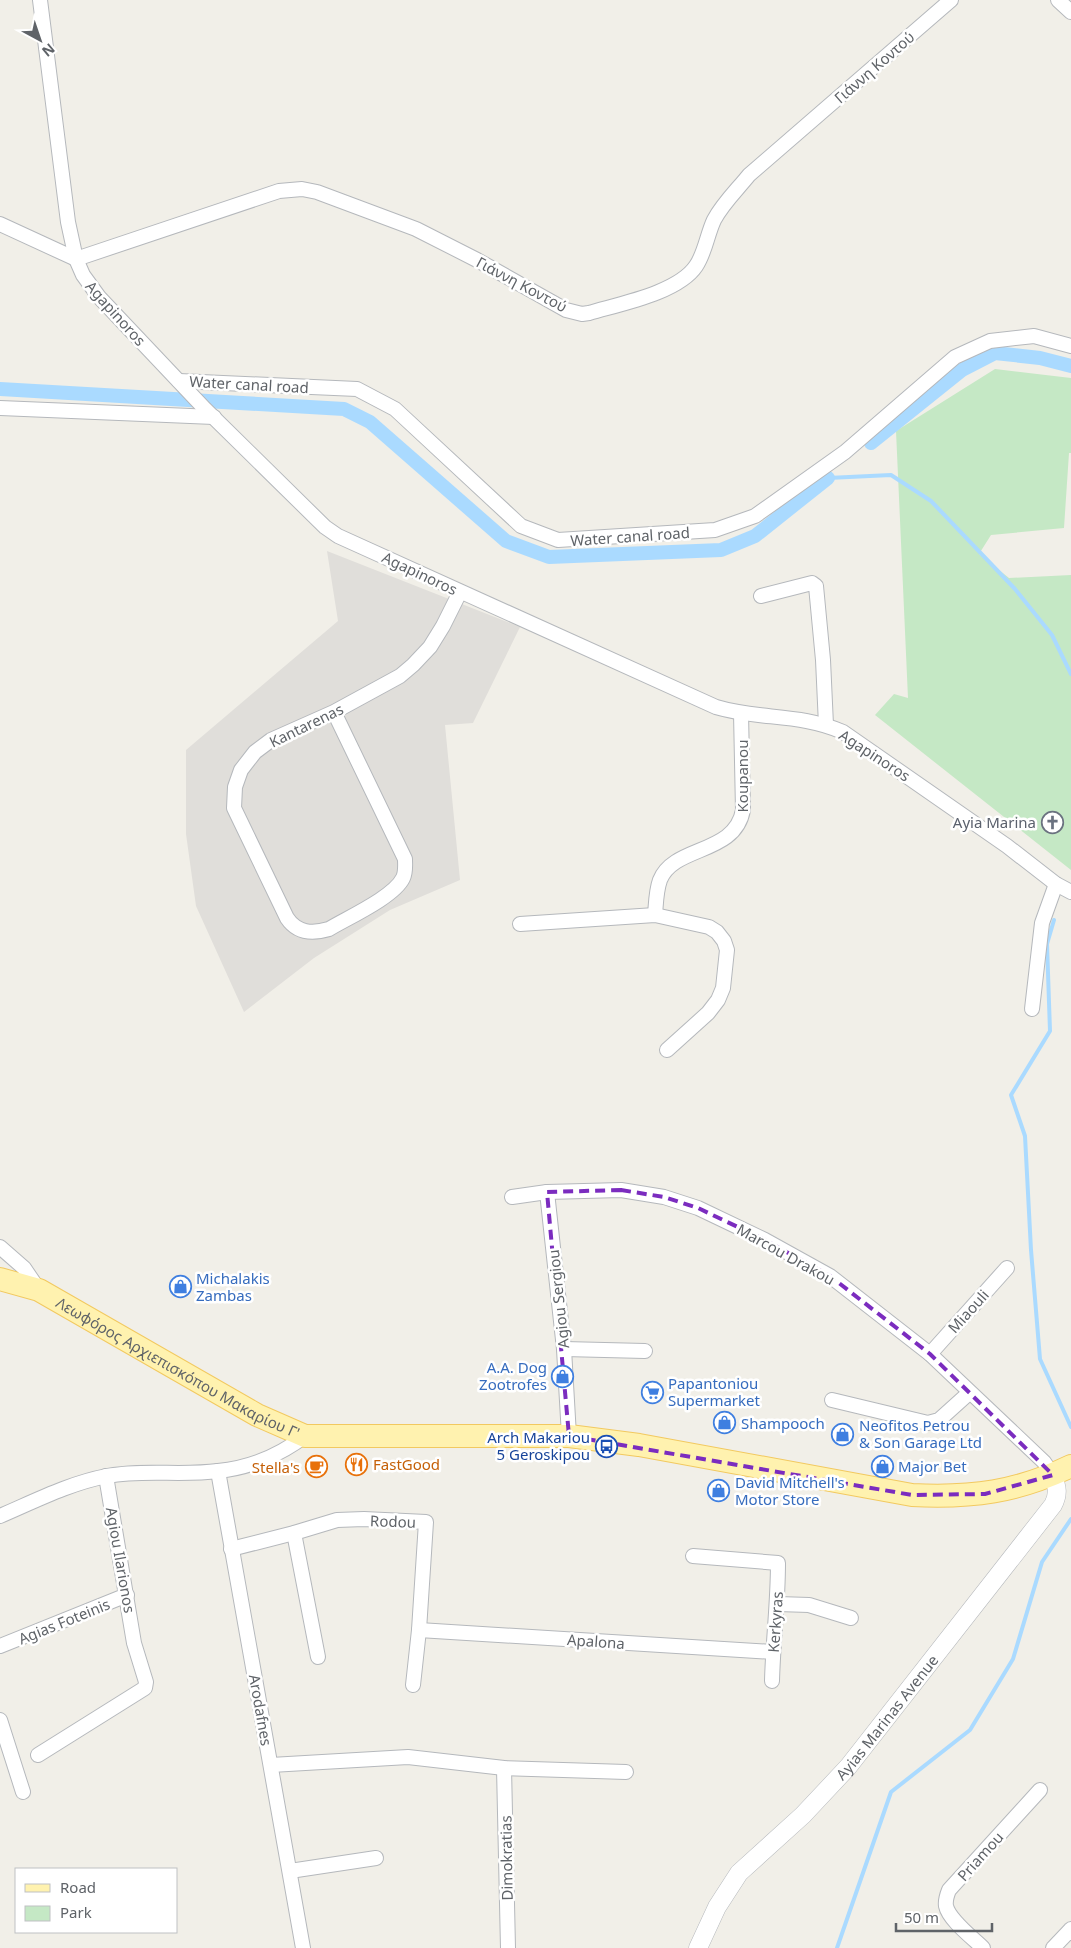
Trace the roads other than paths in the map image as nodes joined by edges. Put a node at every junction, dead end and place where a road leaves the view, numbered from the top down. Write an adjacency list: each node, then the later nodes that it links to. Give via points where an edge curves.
1 (40, 0): 6 (street, Agapinoros, via 68,222)
2 (951, 0): 6 (street, Γιάννη Κοντού, via 749,175 720,212 696,266 685,278 669,289 589,313 566,310 416,230 302,189 279,191)
3 (1058, 0): 4 (street)
4 (1071, 12)
5 (0, 224): 6 (street)
6 (76, 258): 8 (street, Agapinoros, via 83,275 99,297)
7 (1071, 346): 8 (street, Water canal road, via 1034,336 990,341 955,357 845,452 755,516 715,530 558,540 520,526 395,409 357,389)
8 (182, 384): 10 (street, Agapinoros)
9 (0, 408): 10 (street)
10 (210, 413): 11 (street, Agapinoros, via 324,527)
11 (460, 592): 13 (street, Kantarenas, via 430,647 413,665 400,676); 14 (street, Agapinoros, via 716,707)
12 (761, 596): 15 (street, via 812,583 816,586)
13 (334, 712): 13 (street, Kantarenas, via 271,740 255,752 241,770 235,787 234,808 287,918 297,929 307,932 328,930 390,894 403,878 405,868 405,859)
14 (741, 713): 15 (street, Agapinoros, via 802,719); 18 (street, Koupanou, via 742,820 737,829 725,838 667,870 660,880)
15 (826, 725): 16 (street, Agapinoros, via 843,732 890,763)
16 (1056, 884): 17 (street, Agapinoros); 20 (street, via 1042,923)
17 (1071, 892)
18 (654, 915): 19 (street); 21 (street, via 709,927 717,932 727,950 723,988 718,1000)
19 (520, 924)
20 (1032, 1009)
21 (667, 1050)
22 (547, 1192): 23 (street, Marcou Drakou); 28 (street, Agiou Sergiou); 30 (street, Marcou Drakou, via 621,1190 698,1208 830,1276)
23 (512, 1197)
24 (0, 1247): 27 (street, via 24,1268)
25 (1007, 1268): 30 (street, Miaouli)
26 (0, 1279): 27 (main road, Λεωφόρος Αρχιεπισκόπου Μακαρίου Γ')
27 (39, 1290): 33 (main road, Λεωφόρος Αρχιεπισκόπου Μακαρίου Γ', via 257,1415)
28 (564, 1349): 29 (street); 34 (street, Agiou Sergiou)
29 (646, 1351)
30 (930, 1354): 31 (street, Marcou Drakou)
31 (969, 1393): 32 (street, via 939,1420 928,1423); 35 (street, Marcou Drakou, via 1044,1462)
32 (832, 1400)
33 (305, 1436): 34 (main road, Λεωφόρος Αρχιεπισκόπου Μακαρίου Γ'); 36 (street, via 278,1454)
34 (569, 1436): 35 (main road, Λεωφόρος Αρχιεπισκόπου Μακαρίου Γ', via 639,1445 912,1495 985,1494)
35 (1062, 1470): 64 (street, Ayias Marinas Avenue, via 1058,1495 1052,1505 848,1767 739,1873 717,1907)
36 (218, 1472): 37 (street, via 134,1472); 40 (street, Arodafnes)
37 (106, 1476): 38 (street, via 73,1485); 42 (street, Agiou Ilarionos)
38 (0, 1516)
39 (294, 1533): 40 (street, Rodou); 45 (street, Rodou, via 336,1520 426,1522); 48 (street)
40 (231, 1549): 54 (street, Arodafnes)
41 (693, 1556): 43 (street, Kerkyras, via 778,1563)
42 (127, 1595): 46 (street, Agias Foteinis); 53 (street, Agiou Ilarionos, via 145,1688)
43 (778, 1604): 44 (street, via 808,1605); 47 (street, Kerkyras)
44 (850, 1618)
45 (419, 1630): 47 (street, Apalona); 50 (street, Rodou)
46 (0, 1646)
47 (773, 1652): 49 (street, Kerkyras)
48 (318, 1657)
49 (772, 1681)
50 (413, 1685)
51 (0, 1720): 52 (street)
52 (6, 1755): 58 (street)
53 (38, 1755)
54 (271, 1765): 55 (street, via 408,1757); 60 (street, Arodafnes)
55 (504, 1768): 56 (street); 63 (street, Dimokratias)
56 (626, 1772)
57 (1040, 1790): 65 (street, Priamou, via 949,1890 946,1898 946,1906 954,1920)
58 (23, 1792)
59 (376, 1858): 60 (street)
60 (290, 1871): 62 (street, Arodafnes)
61 (1071, 1929): 66 (street)
62 (303, 1948)
63 (508, 1948)
64 (698, 1948)
65 (984, 1948)
66 (1053, 1948)

